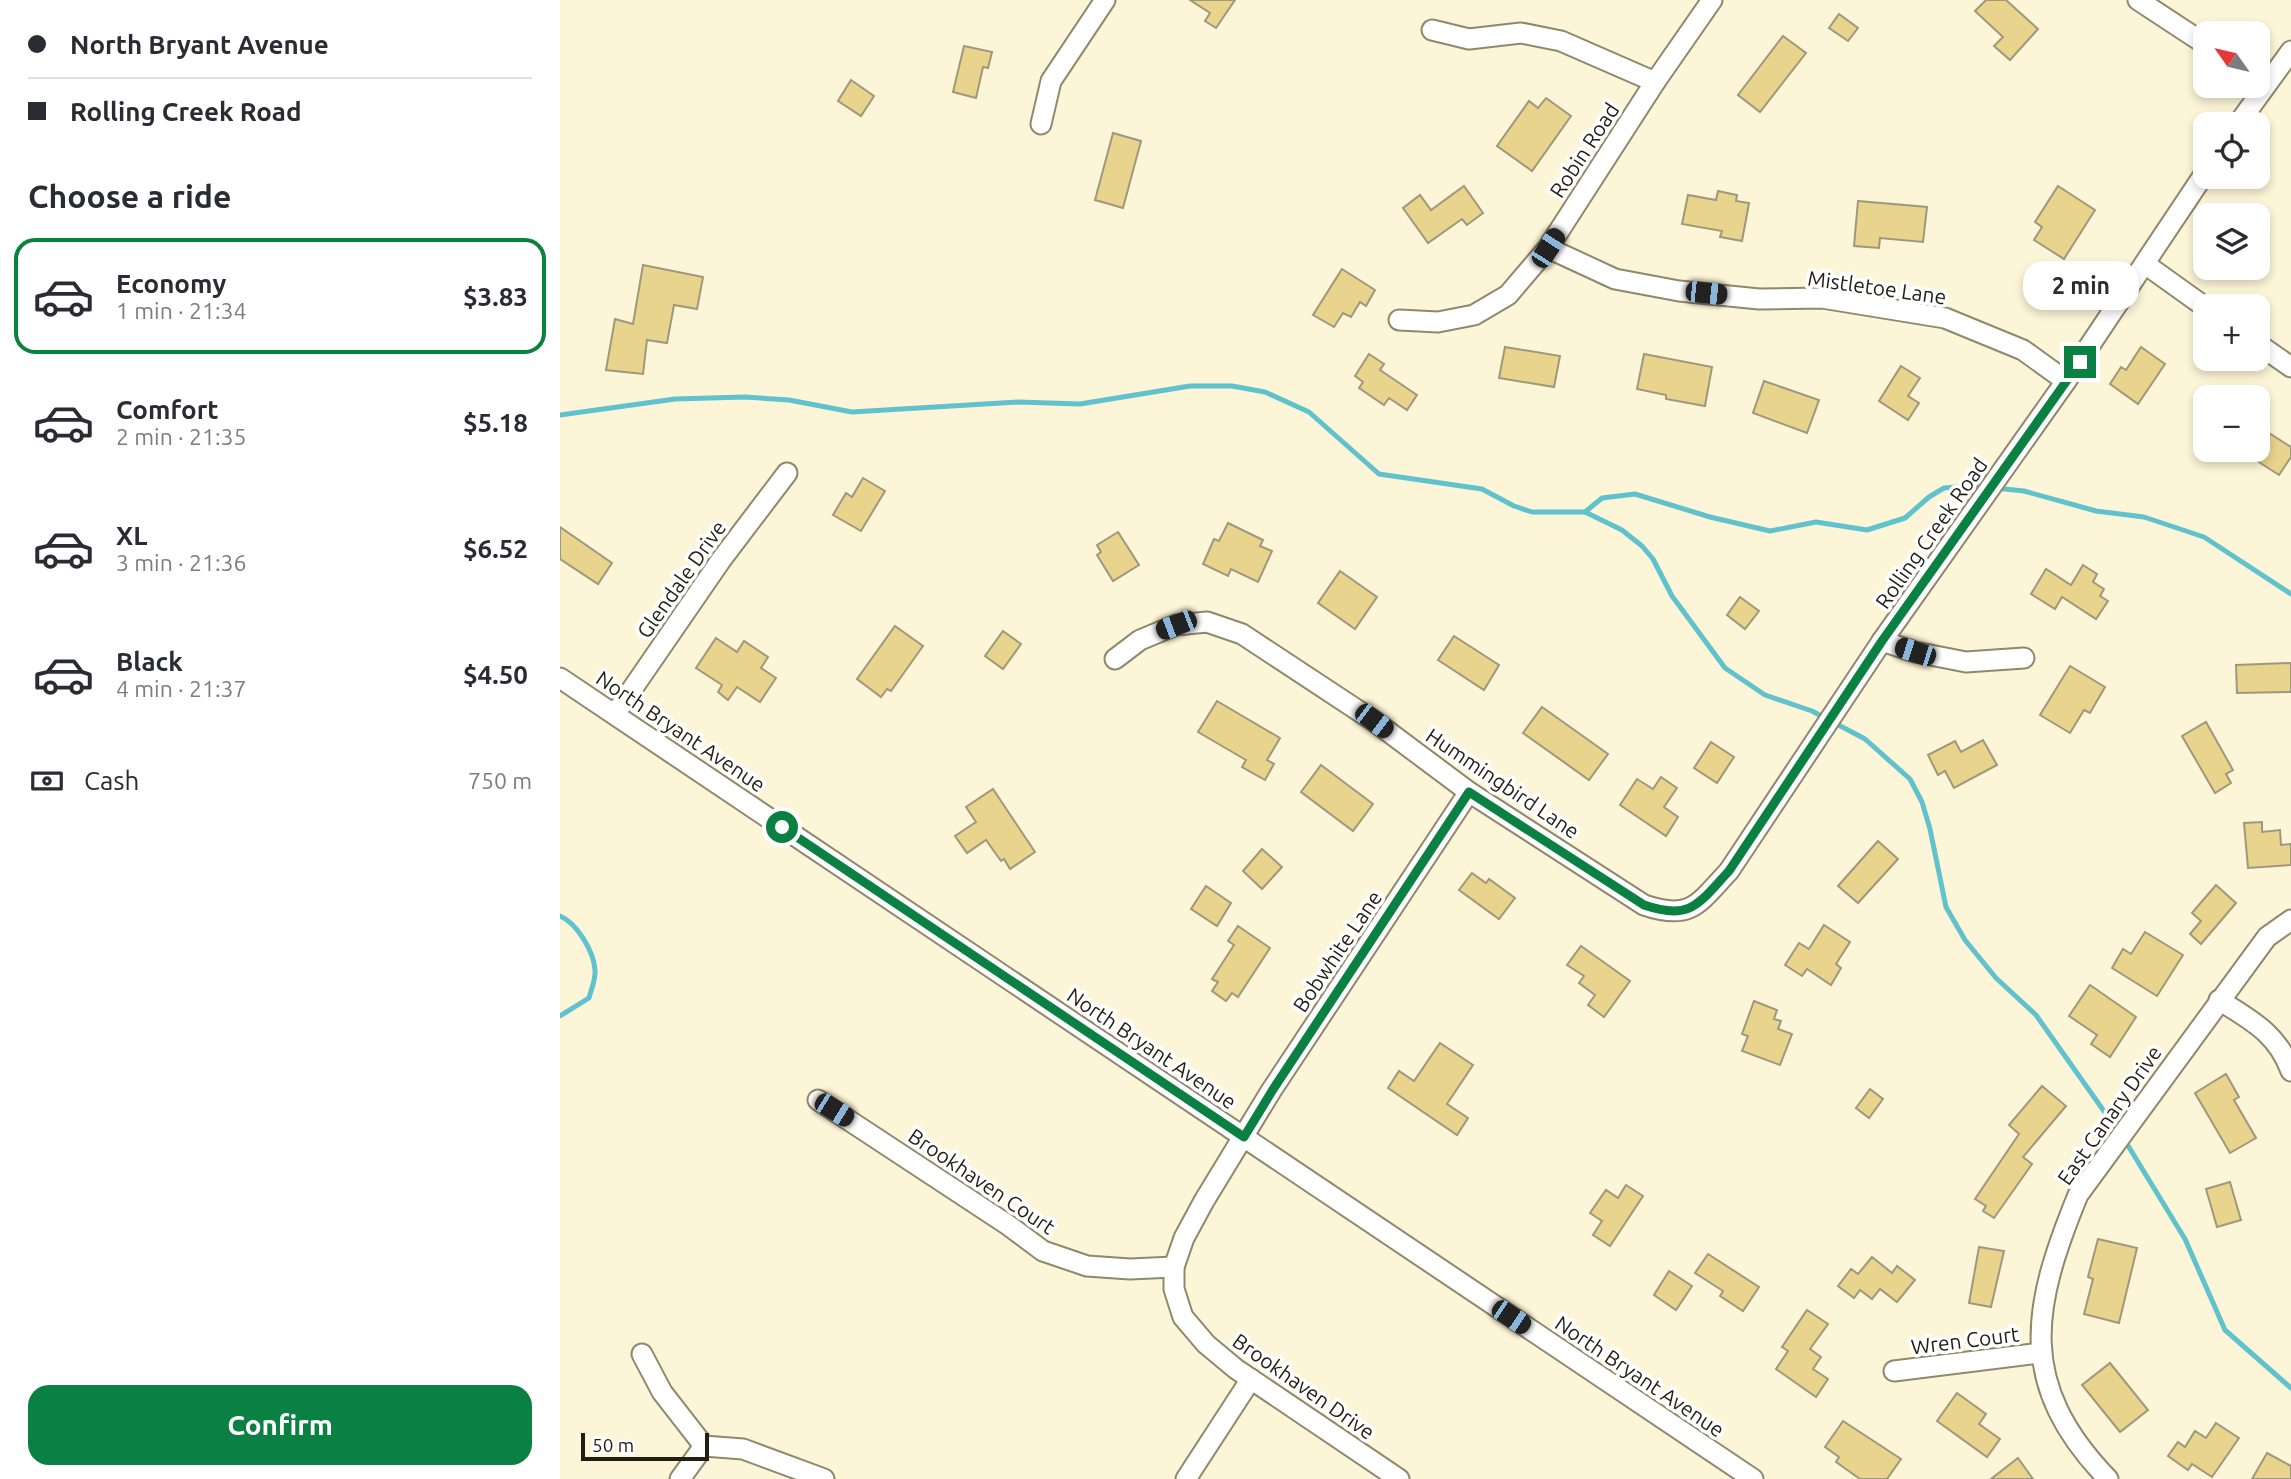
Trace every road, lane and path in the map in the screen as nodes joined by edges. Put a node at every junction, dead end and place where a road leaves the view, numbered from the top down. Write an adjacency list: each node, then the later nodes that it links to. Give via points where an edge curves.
1 (1105, 0): 9 (street, via 1051,81)
2 (1712, 0): 8 (street, Robin Road)
3 (2138, 0): 5 (street)
4 (1432, 30): 8 (street, via 1469,39 1521,33 1561,41)
5 (2193, 36)
6 (2291, 51): 7 (street)
7 (2270, 72)
8 (1655, 82): 11 (street, Robin Road)
9 (1041, 124)
10 (2194, 189): 12 (street, Rolling Creek Road)
11 (1548, 248): 14 (street, Robin Road, via 1508,295 1474,315 1438,322); 17 (street, Mistletoe Lane, via 1615,279 1666,288 1759,299 1822,298 1945,318 2024,350)
12 (2145, 264): 13 (street); 17 (street, Rolling Creek Road)
13 (2193, 298)
14 (1399, 320)
15 (2270, 352): 16 (street)
16 (2291, 367)
17 (2067, 381): 19 (street, Rolling Creek Road)
18 (787, 473): 23 (street, Glendale Drive)
19 (1882, 641): 20 (street, via 1966,662); 25 (street, Rolling Creek Road, via 1729,871)
20 (2024, 657)
21 (1115, 659): 24 (street, Hummingbird Lane, via 1140,640 1176,625 1207,622 1242,634 1374,721)
22 (560, 678): 23 (street, North Bryant Avenue)
23 (615, 714): 30 (street, North Bryant Avenue)
24 (1469, 792): 25 (street, Hummingbird Lane, via 1644,905 1665,912); 30 (street, Bobwhite Lane)
25 (1686, 911)
26 (2291, 920): 27 (street, East Canary Drive, via 2267,936)
27 (2219, 1000): 28 (street, via 2264,1029 2285,1055); 32 (street, East Canary Drive, via 2078,1195 2048,1279 2040,1319)
28 (2291, 1071)
29 (818, 1100): 31 (street, Brookhaven Court, via 1043,1251 1087,1266)
30 (1244, 1137): 31 (street, Brookhaven Drive, via 1184,1238); 41 (street, North Bryant Avenue)
31 (1174, 1267): 35 (street, Brookhaven Drive, via 1174,1289 1183,1317 1206,1344)
32 (2040, 1353): 34 (street, Wren Court); 42 (street, East Canary Drive, via 2063,1419 2083,1453)
33 (642, 1354): 36 (street, via 662,1392)
34 (1894, 1371)
35 (1251, 1380): 39 (street); 40 (street, Brookhaven Drive)
36 (704, 1446): 37 (street); 38 (street, via 743,1449)
37 (680, 1479)
38 (824, 1479)
39 (1186, 1479)
40 (1399, 1479)
41 (1753, 1479)
42 (2108, 1479)

